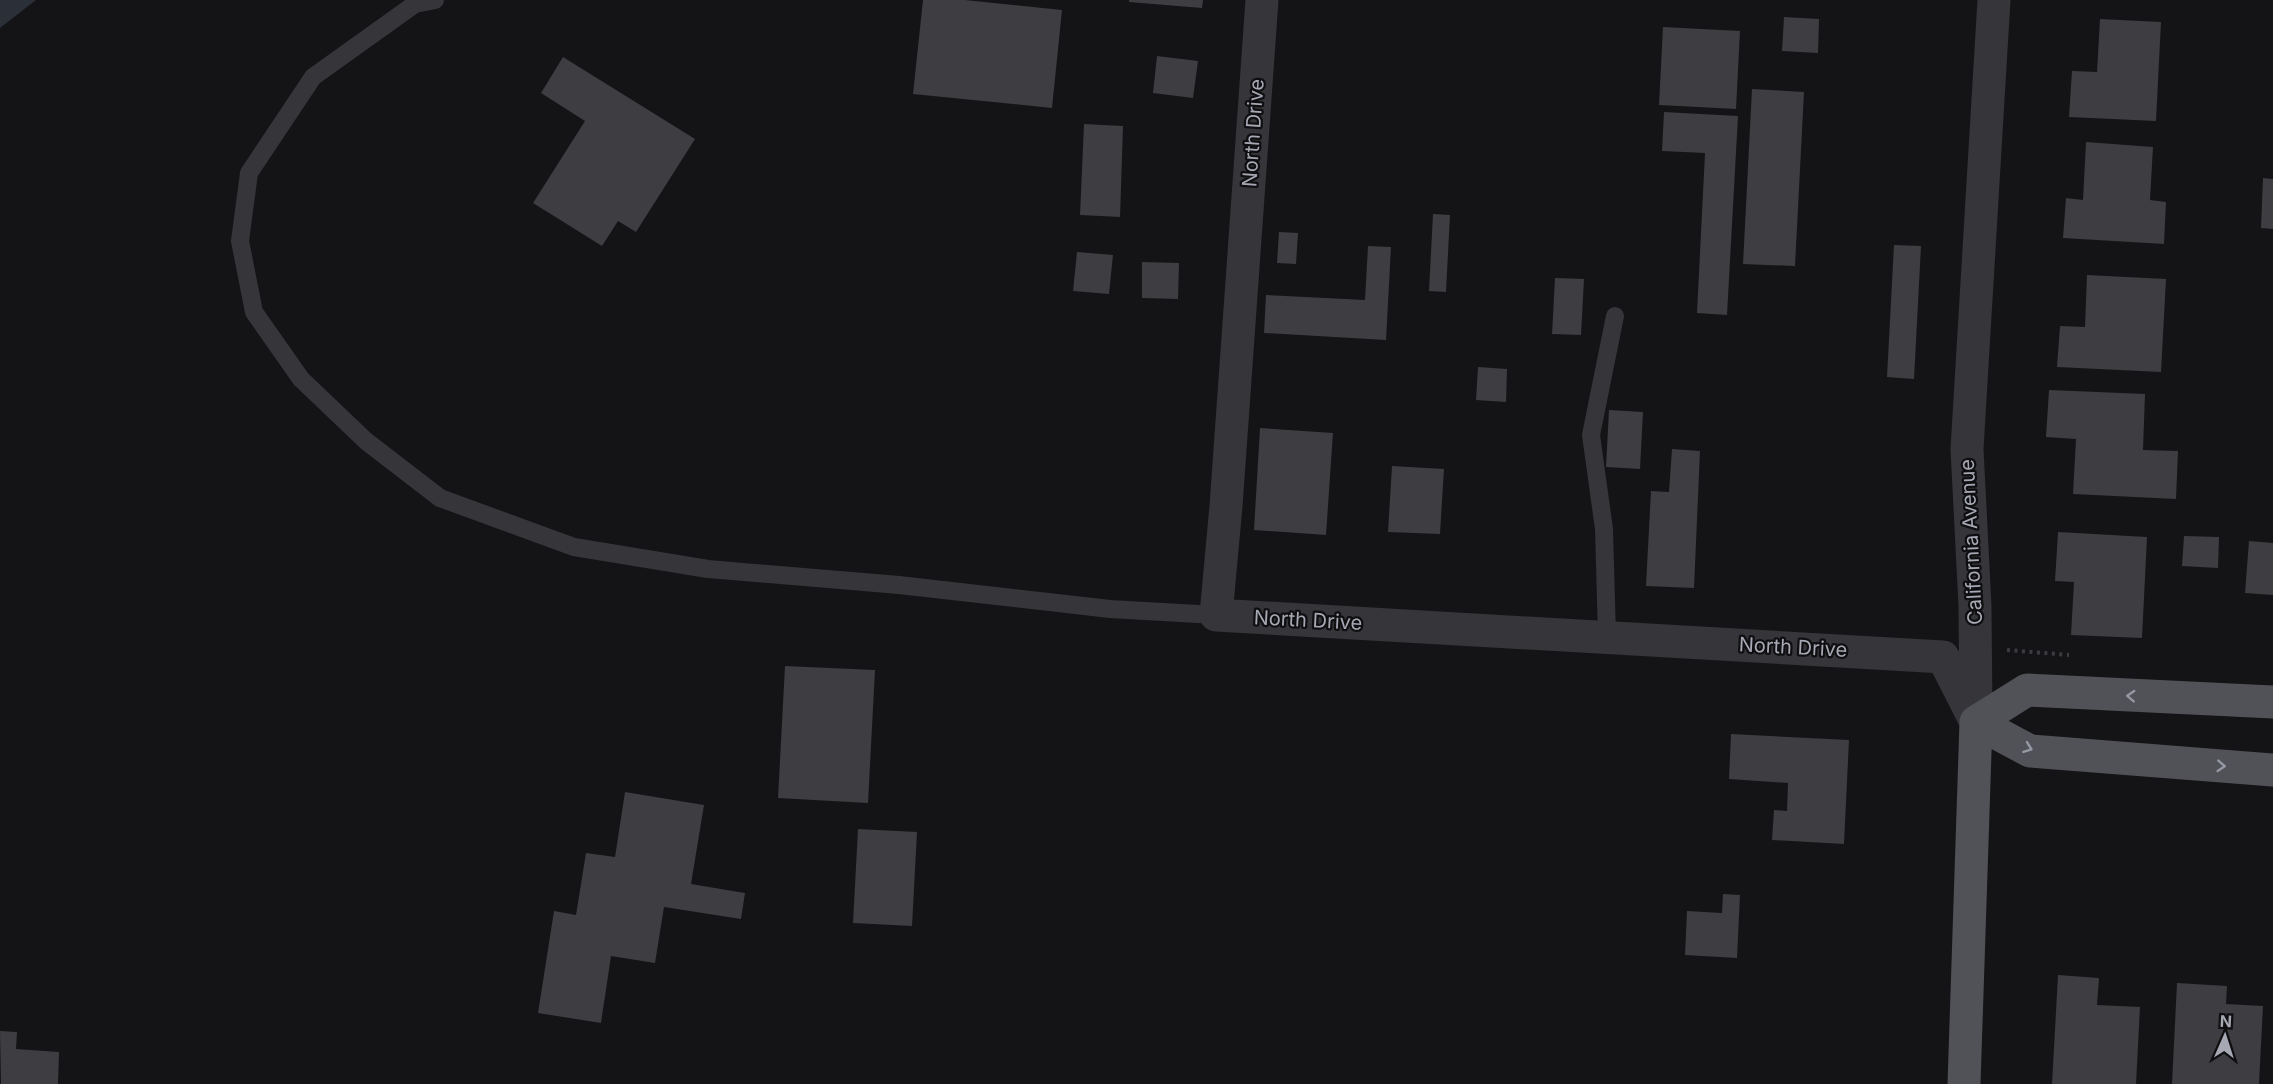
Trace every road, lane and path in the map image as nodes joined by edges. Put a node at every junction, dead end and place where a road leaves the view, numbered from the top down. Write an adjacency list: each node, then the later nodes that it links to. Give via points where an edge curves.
1 (435, 0): 5 (lane, via 415,4 313,77 249,173 240,241 254,312 301,379 366,441 440,498 574,547 708,569 1110,609)
2 (1262, 0): 5 (street, North Drive)
3 (1994, 0): 8 (street, California Avenue, via 1966,449 1976,606)
4 (1615, 316): 6 (lane, via 1591,435 1604,529)
5 (1216, 615): 6 (street, North Drive)
6 (1607, 636): 8 (street, North Drive, via 1943,657)
7 (2273, 702): 8 (main road, one-way to 8, via 2027,690)
8 (1976, 722): 9 (main road, one-way to 9, via 2030,751); 10 (main road, California Avenue)
9 (2273, 770)
10 (1964, 1084)

